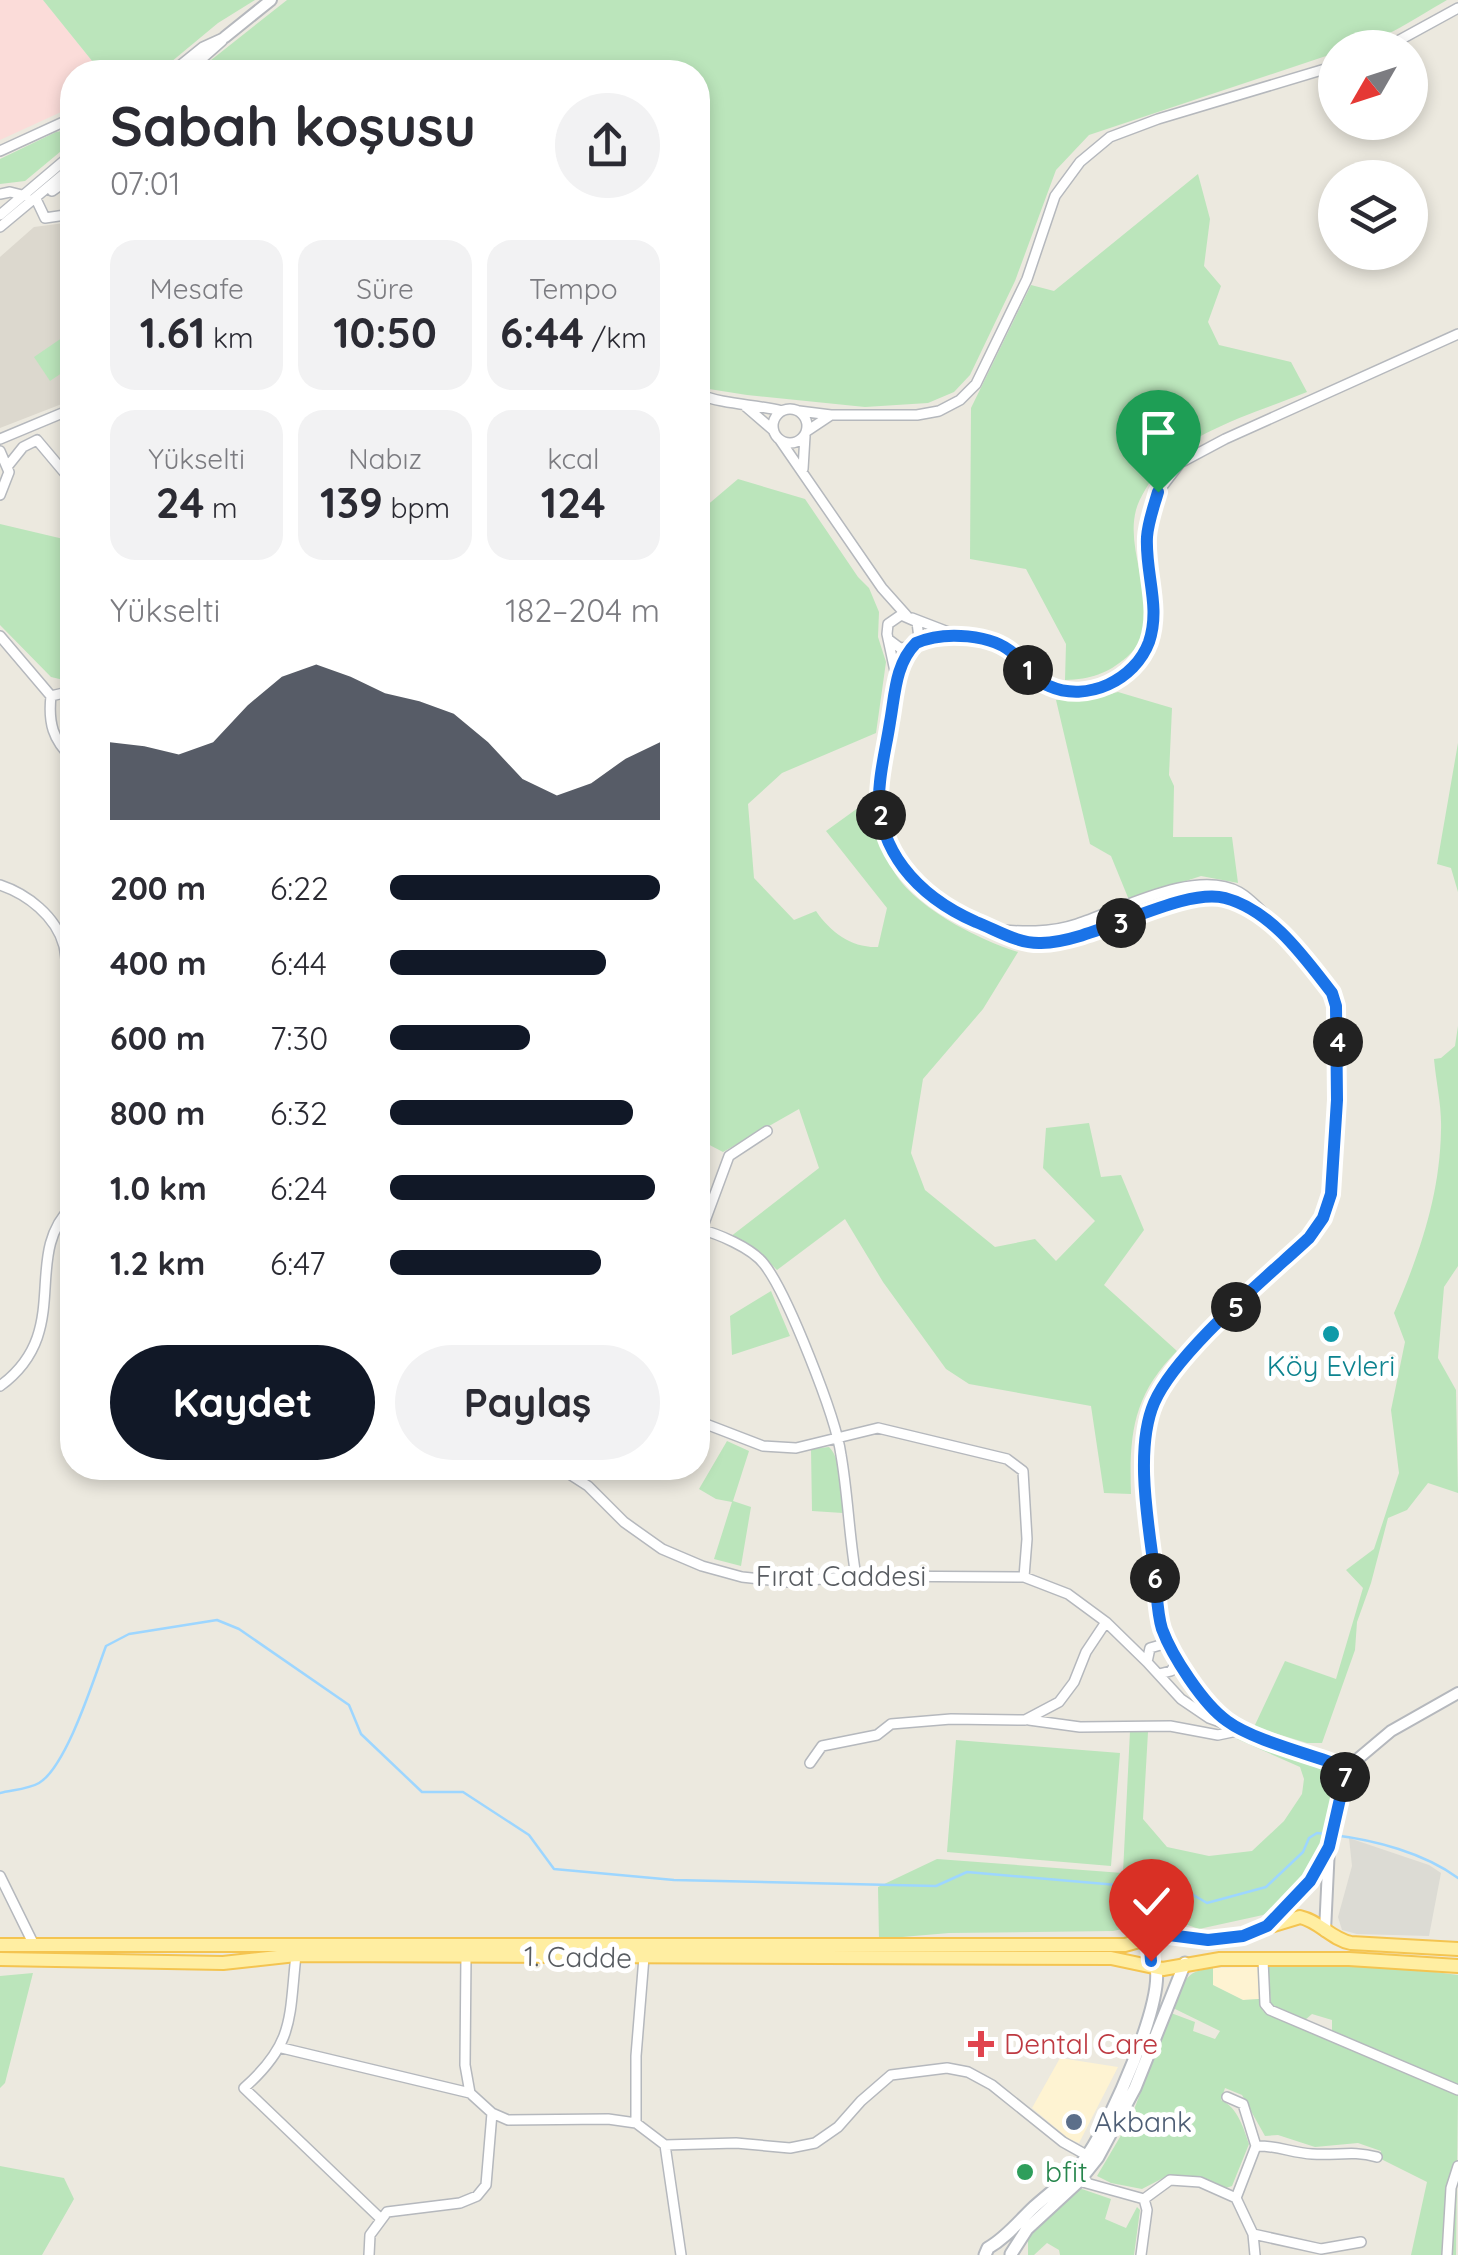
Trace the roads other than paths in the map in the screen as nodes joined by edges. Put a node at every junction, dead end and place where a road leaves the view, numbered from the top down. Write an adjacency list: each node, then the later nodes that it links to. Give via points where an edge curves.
1 (271, 0): 4 (street)
2 (1458, 8): 3 (street)
3 (1417, 30)
4 (225, 37): 5 (street); 6 (street)
5 (187, 60)
6 (202, 60)
7 (1318, 71): 25 (street, via 1110,137 1055,196 1027,279 976,384 960,400 917,416)
8 (60, 124): 9 (street)
9 (0, 151)
10 (60, 164): 14 (street)
11 (60, 178): 15 (street)
12 (60, 185): 15 (street)
13 (0, 194): 14 (street)
14 (23, 196): 15 (street); 16 (street)
15 (36, 199): 17 (street, via 45,218); 18 (street)
16 (0, 215)
17 (60, 216)
18 (0, 227)
19 (1458, 334): 37 (street, via 1180,463 1158,492 1147,536 1155,624 1143,658 1122,679 1069,693 1038,680 1002,646)
20 (710, 399): 21 (street)
21 (741, 403): 22 (street); 27 (street)
22 (782, 411): 23 (street); 27 (street, via 774,419)
23 (798, 411): 25 (street); 26 (street)
24 (60, 414): 28 (street)
25 (831, 415): 26 (street)
26 (806, 433): 27 (street, via 796,443); 32 (street)
27 (777, 435): 32 (street)
28 (0, 438)
29 (0, 452): 30 (street)
30 (7, 467): 31 (street, via 36,440); 33 (street)
31 (60, 468)
32 (803, 472): 34 (street)
33 (0, 495)
34 (882, 588): 35 (street); 36 (street)
35 (909, 617): 36 (street); 37 (street); 40 (street, via 920,632)
36 (888, 624): 39 (street)
37 (951, 633): 40 (street)
38 (0, 636): 43 (street)
39 (888, 639): 40 (street, via 900,648); 41 (street)
40 (913, 645): 41 (street)
41 (896, 681): 58 (street, via 879,785 882,818 905,873 932,899 994,929 1037,932 1192,885 1237,890 1332,993 1336,1006 1337,1100 1331,1194 1323,1218 1200,1343 1154,1404 1145,1439)
42 (60, 694): 43 (street)
43 (51, 696): 44 (street, via 48,716)
44 (60, 747)
45 (0, 885): 46 (street, via 37,903)
46 (60, 930)
47 (768, 1131): 48 (street, via 728,1156)
48 (710, 1203)
49 (60, 1218): 51 (street, via 48,1254 43,1326 26,1362)
50 (710, 1233): 53 (street, via 763,1262)
51 (0, 1386)
52 (710, 1425): 53 (street, via 763,1446 796,1448)
53 (837, 1436): 55 (street); 56 (street, via 878,1428 1007,1459 1023,1471)
54 (582, 1480): 55 (street, Fırat Caddesi, via 624,1522 702,1566 788,1582)
55 (856, 1576): 56 (street, Fırat Caddesi)
56 (1024, 1576): 57 (street, Fırat Caddesi, via 1068,1594)
57 (1106, 1622): 59 (street, Fırat Caddesi); 66 (street, via 1059,1702)
58 (1161, 1624): 60 (street); 61 (street)
59 (1133, 1646): 61 (street); 63 (street, Fırat Caddesi)
60 (1169, 1646): 61 (street); 62 (street)
61 (1152, 1647): 63 (street)
62 (1177, 1656): 64 (street, via 1174,1668); 67 (street)
63 (1147, 1662): 64 (street)
64 (1159, 1674): 67 (street, via 1181,1699)
65 (1458, 1693): 70 (street, via 1391,1731)
66 (1025, 1720): 68 (street, via 1170,1726 1218,1735); 69 (street, via 891,1724 877,1735 822,1746)
67 (1228, 1722): 68 (street)
68 (1244, 1729): 70 (street)
69 (810, 1763)
70 (1347, 1768): 71 (street)
71 (1331, 1837): 73 (street, via 1310,1881); 74 (street)
72 (0, 1876): 76 (street)
73 (1267, 1926): 74 (main road, 1. Cadde, via 1300,1918); 75 (main road, 1. Cadde, via 1230,1938)
74 (1324, 1931): 78 (main road, 1. Cadde, via 1351,1943); 82 (main road, via 1319,1947)
75 (1156, 1938): 76 (main road, 1. Cadde, via 1084,1946); 86 (main road, via 1149,1955)
76 (34, 1945): 77 (main road, 1. Cadde)
77 (0, 1948): 79 (main road, 1. Cadde, via 223,1963)
78 (1458, 1950)
79 (296, 1955): 80 (main road, 1. Cadde); 87 (street)
80 (466, 1955): 81 (main road, 1. Cadde); 89 (street)
81 (644, 1958): 86 (main road, 1. Cadde, via 1111,1958); 92 (street)
82 (1302, 1959): 83 (main road, 1. Cadde); 85 (main road, 1. Cadde)
83 (1263, 1960): 84 (main road, 1. Cadde); 88 (street, via 1270,2010)
84 (1185, 1963): 86 (main road, 1. Cadde); 98 (main road, via 1135,2088)
85 (1458, 1966)
86 (1156, 1968): 95 (main road, via 1154,2002)
87 (282, 2048): 89 (street); 101 (street, via 244,2088)
88 (1458, 2090)
89 (470, 2093): 91 (street)
90 (1226, 2097): 94 (street, via 1242,2104)
91 (492, 2113): 92 (street, via 529,2122); 101 (street, via 486,2185 477,2196 400,2208)
92 (636, 2122): 93 (street)
93 (665, 2145): 95 (street, via 815,2143 892,2075 947,2068 992,2085); 107 (street)
94 (1256, 2146): 96 (street); 99 (street)
95 (1088, 2156): 104 (main road)
96 (1377, 2157)
97 (1458, 2166): 111 (street)
98 (1079, 2181): 100 (street); 105 (main road, via 1027,2229)
99 (1236, 2198): 100 (street, via 1200,2182 1170,2180); 102 (street)
100 (1144, 2199): 109 (street)
101 (380, 2218): 106 (street, via 370,2235)
102 (1253, 2234): 103 (street, via 1321,2249); 110 (street)
103 (1362, 2242)
104 (996, 2244): 105 (main road); 108 (main road)
105 (1011, 2254)
106 (370, 2255)
107 (681, 2255)
108 (985, 2255)
109 (1141, 2255)
110 (1254, 2255)
111 (1447, 2255)

